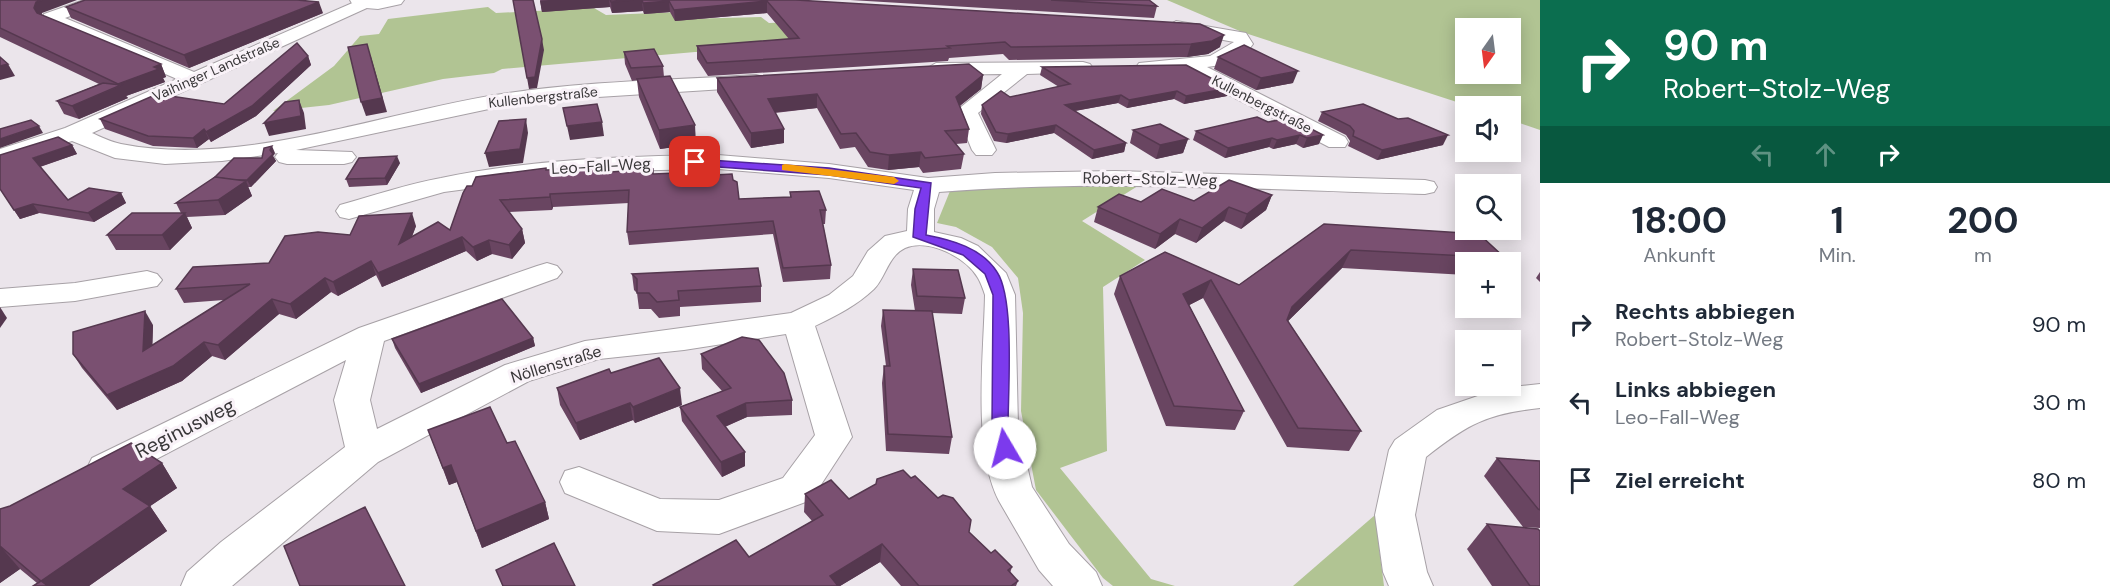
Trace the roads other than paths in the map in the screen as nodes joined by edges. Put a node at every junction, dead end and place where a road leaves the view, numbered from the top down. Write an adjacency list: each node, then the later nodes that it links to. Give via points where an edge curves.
1 (99, 0): 10 (street, via 50,18)
2 (395, 0): 3 (street, Vaihinger Landstraße)
3 (360, 1): 10 (street, Vaihinger Landstraße)
4 (1158, 25): 5 (street, Kullenbergstraße, via 1203,29 1240,38 1244,44 1214,61)
5 (1187, 66): 6 (street, Kullenbergstraße); 13 (street, Kullenbergstraße)
6 (1123, 67)
7 (1101, 68): 8 (street)
8 (1022, 69): 9 (street); 14 (street, via 967,111)
9 (916, 70)
10 (193, 79): 12 (street, Vaihinger Landstraße)
11 (781, 79): 17 (street, Kullenbergstraße, via 500,100)
12 (73, 133): 15 (street, Vaihinger Landstraße); 17 (street, Kullenbergstraße, via 90,145 141,155)
13 (1337, 142)
14 (984, 150)
15 (0, 157)
16 (344, 157): 17 (street)
17 (206, 158)
18 (927, 185): 19 (street, Robert-Stolz-Weg, via 1006,179 1115,178); 20 (street, Leo-Fall-Weg, via 829,171 718,162 602,164 441,185); 21 (street)
19 (1425, 187)
20 (349, 211)
21 (920, 237): 25 (street, Nöllenstraße, via 895,242 878,257 865,281 840,302); 32 (street, via 968,252 991,273 1000,295 1000,427 1014,489 1054,557)
22 (547, 272): 26 (street)
23 (147, 280): 24 (street, via 75,292)
24 (0, 298)
25 (798, 322): 28 (street, Nöllenstraße, via 597,349 517,374); 29 (street, via 834,437 797,489 719,517 657,515)
26 (370, 335): 28 (street, via 352,400); 30 (street, Reginusweg)
27 (1540, 396): 33 (street, via 1502,400 1450,419 1408,450 1395,515)
28 (365, 452): 31 (street, Nöllenstraße)
29 (579, 482)
30 (73, 485)
31 (203, 586)
32 (1080, 586)
33 (1411, 586)

